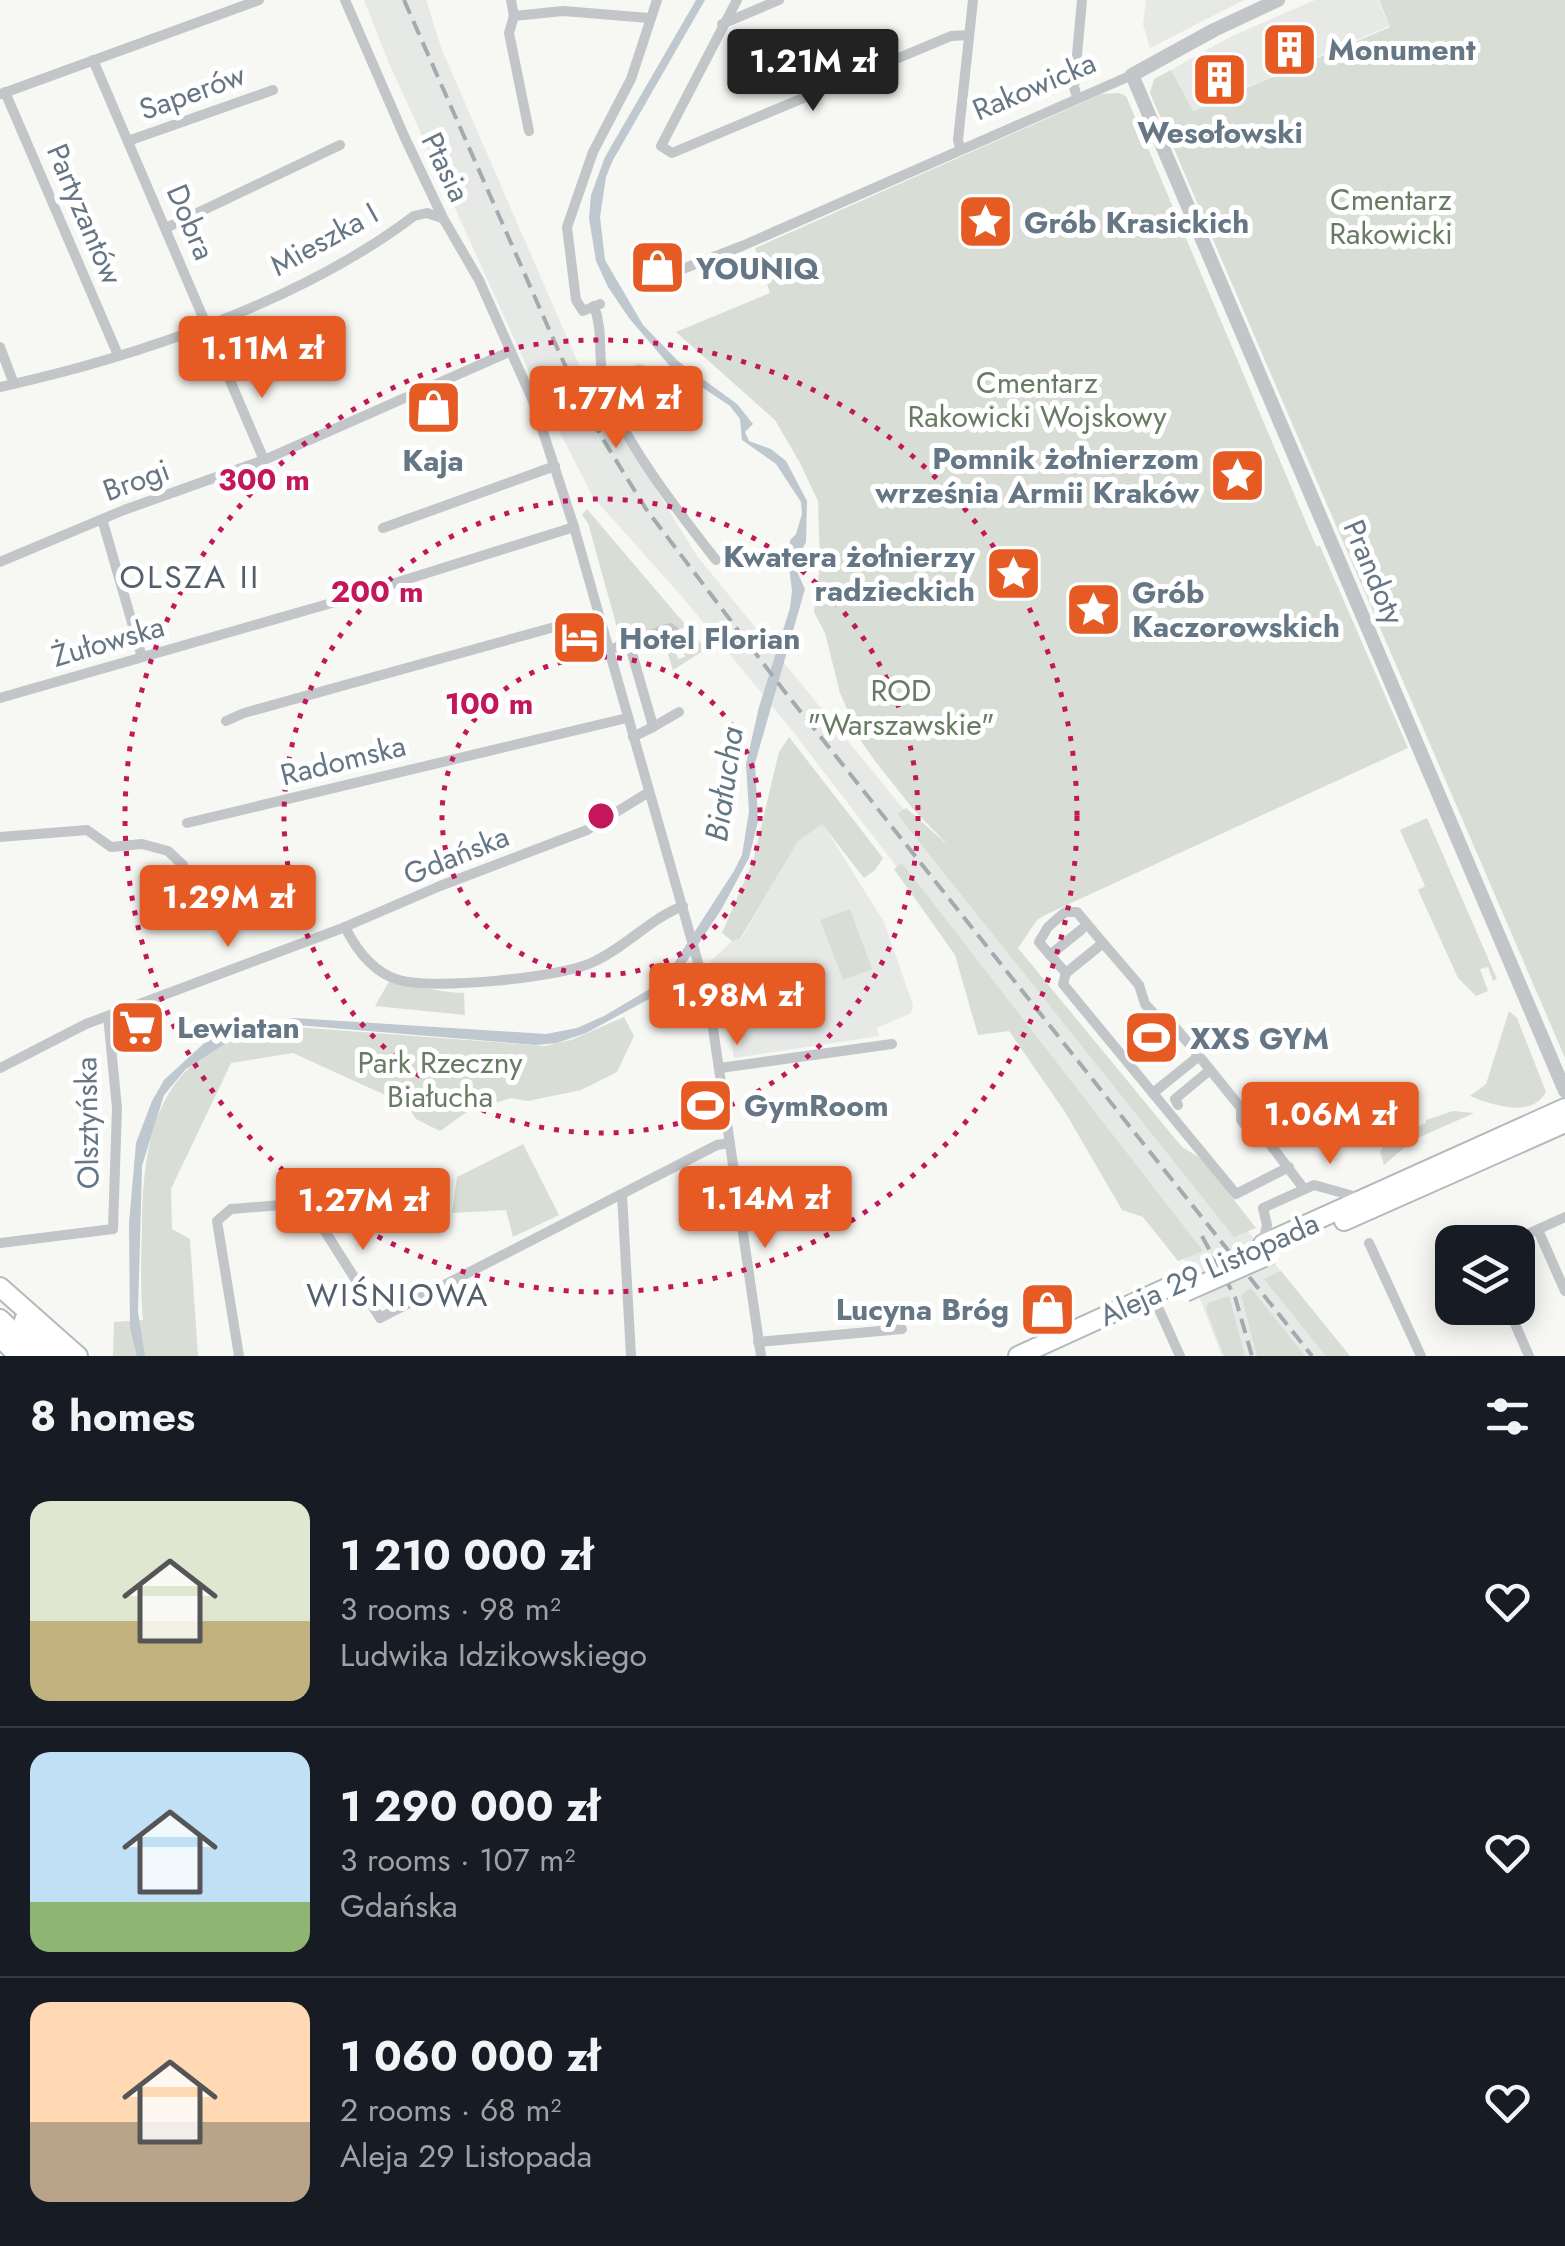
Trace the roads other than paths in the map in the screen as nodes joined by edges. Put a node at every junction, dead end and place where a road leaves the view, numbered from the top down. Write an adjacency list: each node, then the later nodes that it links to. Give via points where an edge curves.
1 (259, 0): 14 (street)
2 (345, 0): 23 (street, Ptasia)
3 (511, 0): 10 (street)
4 (657, 0): 11 (street)
5 (736, 0): 12 (street)
6 (779, 0): 12 (street)
7 (973, 0): 13 (street)
8 (1082, 0): 18 (street)
9 (1278, 0): 15 (street, Rakowicka)
10 (514, 16): 11 (street, via 563,11); 19 (street, via 509,33)
11 (649, 18): 37 (street, via 631,79 589,162 567,227 576,300 592,307 601,328 603,380 614,410)
12 (722, 24): 13 (street, via 661,146 672,154 951,36)
13 (970, 34): 22 (street)
14 (93, 60): 17 (street); 20 (street, Dobra)
15 (1132, 75): 18 (street, Rakowicka); 66 (street, Prandoty)
16 (273, 90): 20 (street, Saperów)
17 (3, 93): 29 (street, Partyzantów)
18 (1077, 97): 22 (street, Rakowicka)
19 (529, 131)
20 (128, 141): 24 (street, Dobra)
21 (340, 145): 24 (street)
22 (960, 148): 25 (street, Rakowicka)
23 (443, 218): 26 (street, Mieszka I, via 414,216 344,264); 28 (street, Ptasia)
24 (166, 228): 26 (street, Dobra)
25 (641, 285)
26 (208, 325): 29 (street, Mieszka I); 32 (street, Dobra)
27 (0, 347): 30 (street)
28 (510, 351): 32 (street, Brogi); 33 (street, Ptasia)
29 (118, 354): 30 (street, Mieszka I)
30 (14, 384): 31 (street, Mieszka I)
31 (0, 388)
32 (264, 460): 34 (street, Brogi)
33 (555, 466): 35 (street, Ptasia); 36 (street)
34 (102, 519): 38 (street, Brogi); 43 (street)
35 (574, 527): 39 (street, Ptasia); 43 (street, Żułowska)
36 (384, 528)
37 (716, 560)
38 (0, 562)
39 (598, 616): 42 (street, Ptasia); 47 (street)
40 (629, 643): 41 (street, via 670,628); 42 (street); 48 (street)
41 (680, 648)
42 (608, 650): 46 (street, Ptasia)
43 (142, 657): 44 (street, Żułowska)
44 (0, 698)
45 (679, 712): 48 (street)
46 (627, 718): 49 (street, Ptasia); 51 (street, Radomska)
47 (226, 721)
48 (654, 727): 49 (street)
49 (633, 736): 50 (street, Ptasia)
50 (649, 792): 54 (street, Ptasia); 55 (street, Gdańska, via 587,830)
51 (187, 824)
52 (0, 837): 53 (street, via 87,830 111,847 142,844)
53 (183, 865)
54 (684, 911): 55 (street, via 586,966 520,979 401,981 372,964); 64 (street, Ptasia)
55 (345, 927): 60 (street, Gdańska)
56 (1082, 928): 58 (street)
57 (1103, 943): 58 (street, via 1077,912 1065,912 1039,942); 59 (street); 62 (street, via 1139,985 1145,1004)
58 (1050, 955): 59 (street)
59 (1066, 974): 67 (street, via 1062,984)
60 (108, 1016): 63 (street, Gdańska); 79 (street, Olsztyńska, via 117,1108 114,1229)
61 (892, 1044): 64 (street)
62 (1198, 1056): 65 (street); 67 (street)
63 (0, 1068)
64 (720, 1068): 71 (street, Ptasia)
65 (1210, 1070): 68 (street, via 1175,1099); 72 (street, via 1241,1108 1252,1134 1267,1140)
66 (1565, 1091)
67 (1153, 1093): 72 (street, via 1236,1194)
68 (1178, 1105)
69 (1565, 1108): 81 (main road, Aleja 29 Listopada)
70 (1565, 1123): 81 (main road, Aleja 29 Listopada)
71 (730, 1143): 74 (street); 91 (street, Ptasia)
72 (1290, 1167): 73 (street)
73 (1304, 1189): 75 (street, via 1318,1184); 81 (street, via 1264,1208)
74 (622, 1194): 96 (street, via 380,1318 308,1203 230,1209 217,1221); 97 (street)
75 (1350, 1195)
76 (1565, 1217): 77 (street)
77 (1538, 1230): 78 (street); 84 (street)
78 (1535, 1231)
79 (0, 1243)
80 (1369, 1243): 102 (street)
81 (1267, 1249): 82 (main road, Aleja 29 Listopada, bridge)
82 (1183, 1286): 86 (main road, Aleja 29 Listopada); 99 (main road, Aleja 29 Listopada)
83 (0, 1287): 95 (main road)
84 (1565, 1292)
85 (0, 1299): 94 (main road)
86 (1156, 1305): 100 (main road, Aleja 29 Listopada); 101 (street)
87 (0, 1318): 93 (main road)
88 (1515, 1325): 103 (street)
89 (902, 1329): 91 (street)
90 (0, 1337): 92 (main road)
91 (758, 1342): 98 (street, Ptasia)
92 (18, 1356)
93 (38, 1356)
94 (58, 1356)
95 (78, 1356)
96 (239, 1356)
97 (631, 1356)
98 (761, 1356)
99 (1018, 1356)
100 (1045, 1356)
101 (1180, 1356)
102 (1422, 1356)
103 (1529, 1356)

